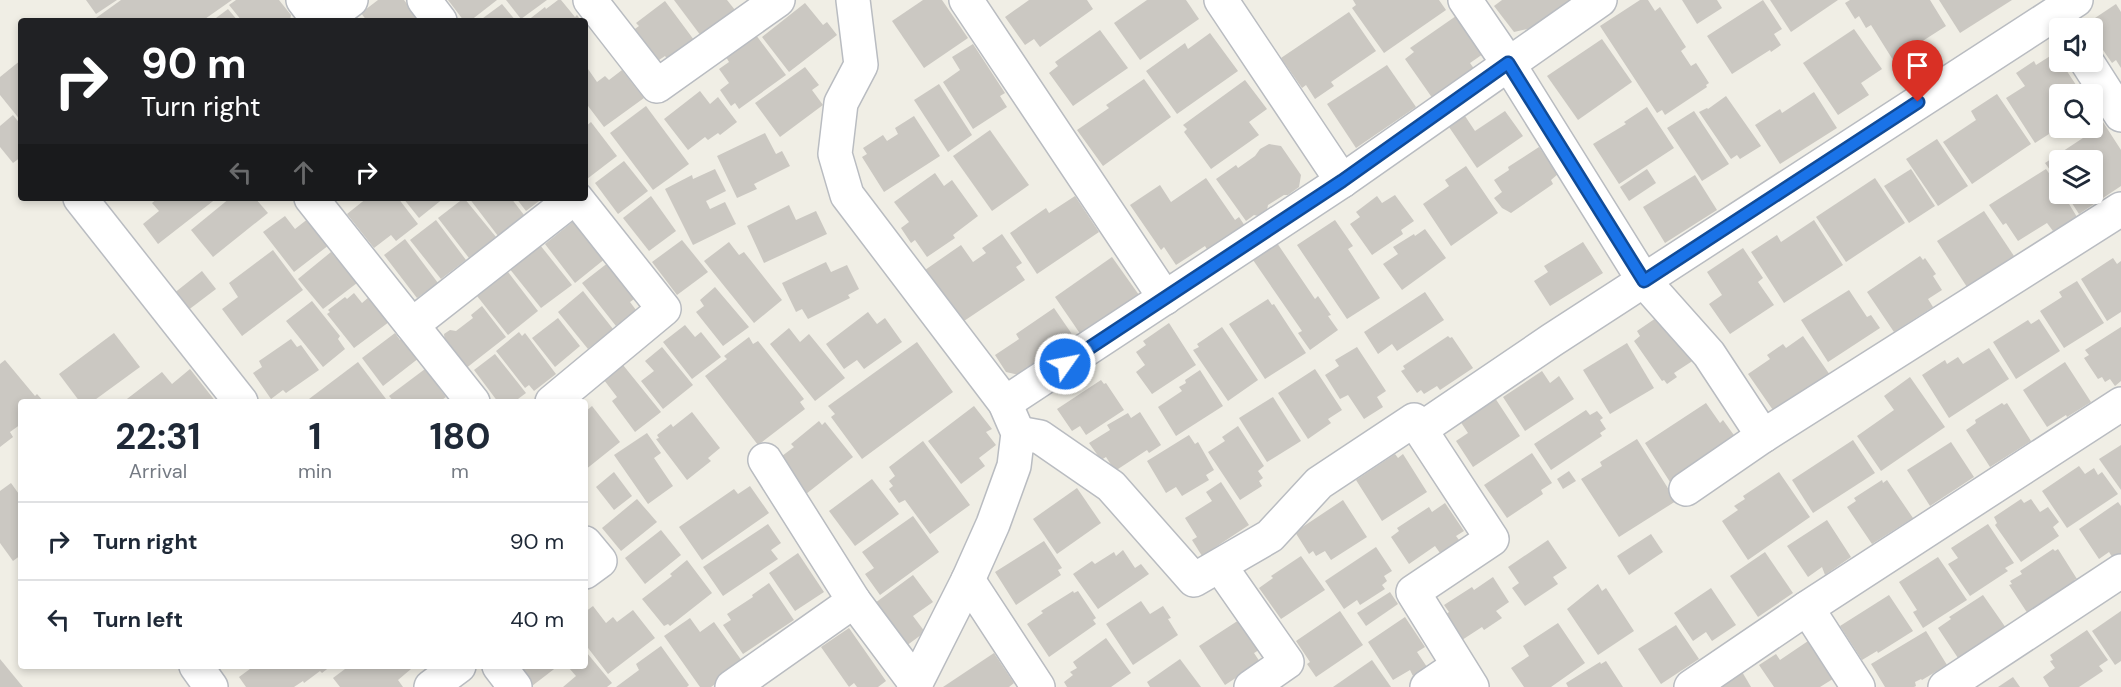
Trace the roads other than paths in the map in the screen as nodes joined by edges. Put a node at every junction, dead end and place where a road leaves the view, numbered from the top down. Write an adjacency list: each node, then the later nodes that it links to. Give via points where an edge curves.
1 (303, 0): 12 (street)
2 (351, 0): 13 (street)
3 (424, 0): 14 (street)
4 (590, 0): 5 (street, via 657,86)
5 (778, 0)
6 (966, 0): 25 (street)
7 (1221, 0): 18 (street)
8 (1465, 0): 15 (street)
9 (1600, 0): 15 (street)
10 (858, 3): 30 (street, via 861,65 841,103 835,153 847,195)
11 (2061, 10): 24 (street)
12 (318, 18)
13 (325, 18)
14 (438, 18)
15 (1508, 63): 18 (street); 24 (street)
16 (2093, 72): 17 (street)
17 (2121, 115)
18 (1342, 181): 25 (street)
19 (82, 201): 27 (street)
20 (571, 201): 26 (street)
21 (577, 201): 29 (street, via 664,309)
22 (323, 202): 26 (street)
23 (2121, 208): 34 (street)
24 (1644, 281): 32 (street); 34 (street, via 1709,354)
25 (1165, 298): 30 (street)
26 (412, 325): 28 (street)
27 (239, 399)
28 (471, 399)
29 (556, 399)
30 (1005, 403): 33 (street)
31 (2121, 404): 41 (street)
32 (1421, 429): 37 (street, via 1414,420 1319,483 1270,536); 44 (street, via 1492,539 1413,592)
33 (1018, 433): 37 (street, via 1040,436 1111,486 1194,580); 39 (street, via 1014,466)
34 (1763, 436): 36 (street)
35 (765, 460): 40 (street)
36 (1686, 489)
37 (1220, 566): 50 (street, via 1287,662)
38 (2121, 571): 54 (street)
39 (968, 579): 45 (street); 49 (street)
40 (854, 601): 45 (street); 48 (street)
41 (1807, 608): 52 (street); 53 (street)
42 (198, 669): 46 (street)
43 (501, 669): 47 (street)
44 (1465, 676): 51 (street)
45 (915, 685)
46 (211, 687)
47 (515, 687)
48 (732, 687)
49 (1038, 687)
50 (1251, 687)
51 (1426, 687)
52 (1691, 687)
53 (1858, 687)
54 (1946, 687)

